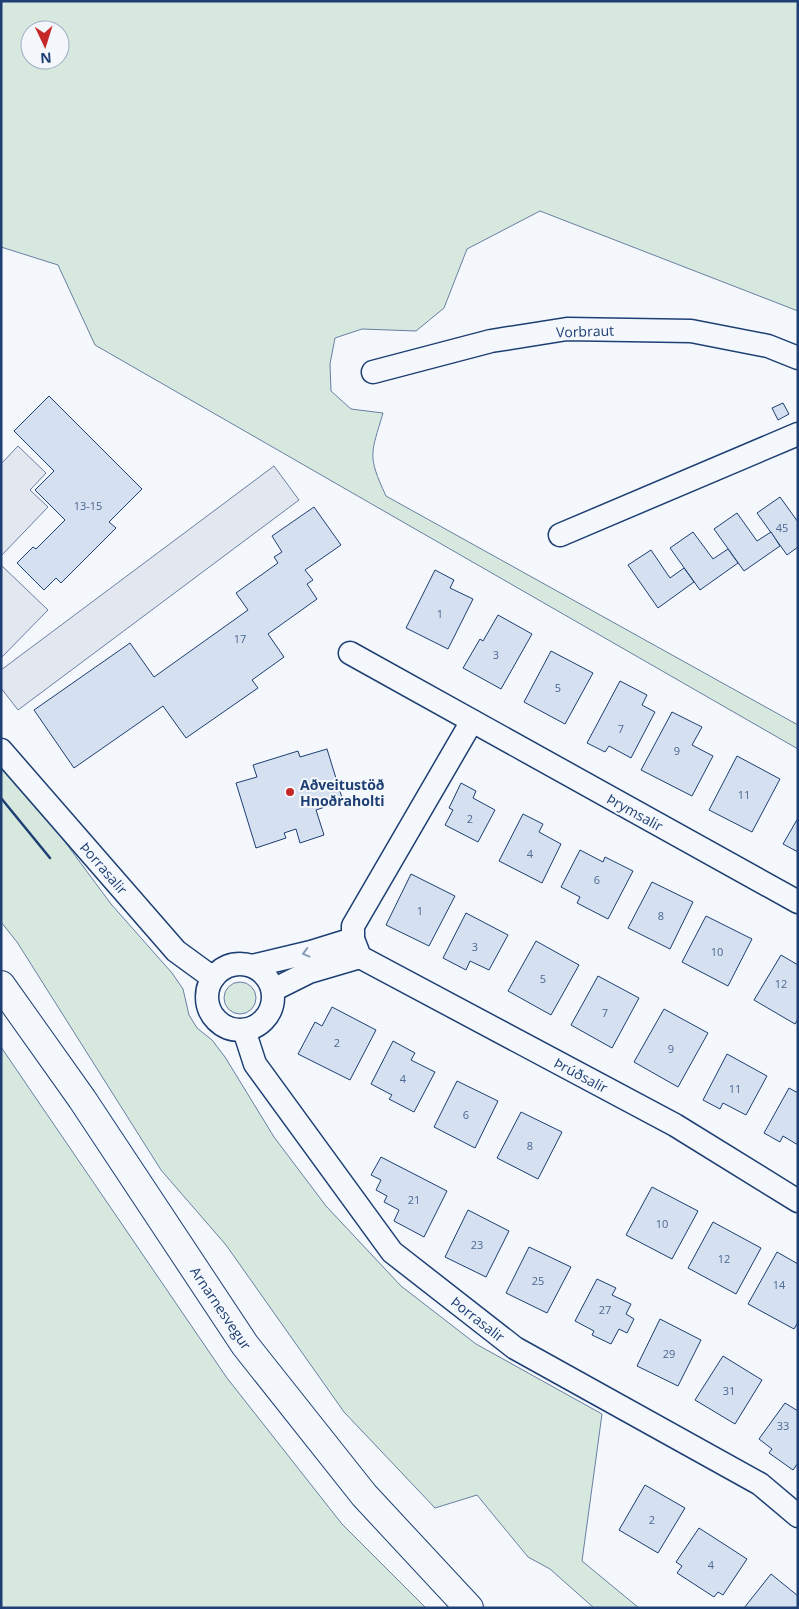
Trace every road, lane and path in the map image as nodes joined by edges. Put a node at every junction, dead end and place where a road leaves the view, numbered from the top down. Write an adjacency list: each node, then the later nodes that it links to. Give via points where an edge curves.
1 (798, 358): 2 (street, Vorbraut, via 768,346 692,331 567,329 491,341)
2 (373, 372)
3 (798, 434): 4 (street)
4 (560, 535)
5 (350, 653): 6 (street, Þrymsalir)
6 (472, 721): 8 (street, Þrymsalir); 9 (street, via 353,926)
7 (1, 750): 11 (street, Þorrasalir, via 176,951)
8 (798, 902)
9 (356, 948): 10 (street, one-way to 10, via 311,952); 13 (street); 15 (street, Þrúðsalir, via 675,1125)
10 (252, 966): 11 (street, via 230,966); 13 (street, via 262,971)
11 (213, 978): 14 (street, via 207,998 214,1018 223,1026)
12 (1, 985): 17 (main road, Arnarnesvegur, via 82,1099 245,1344 364,1495)
13 (273, 990): 14 (street, via 270,1012 264,1021)
14 (244, 1030): 16 (street, Þorrasalir, via 255,1064 392,1252 515,1348 760,1484)
15 (798, 1200)
16 (798, 1516)
17 (469, 1608)

